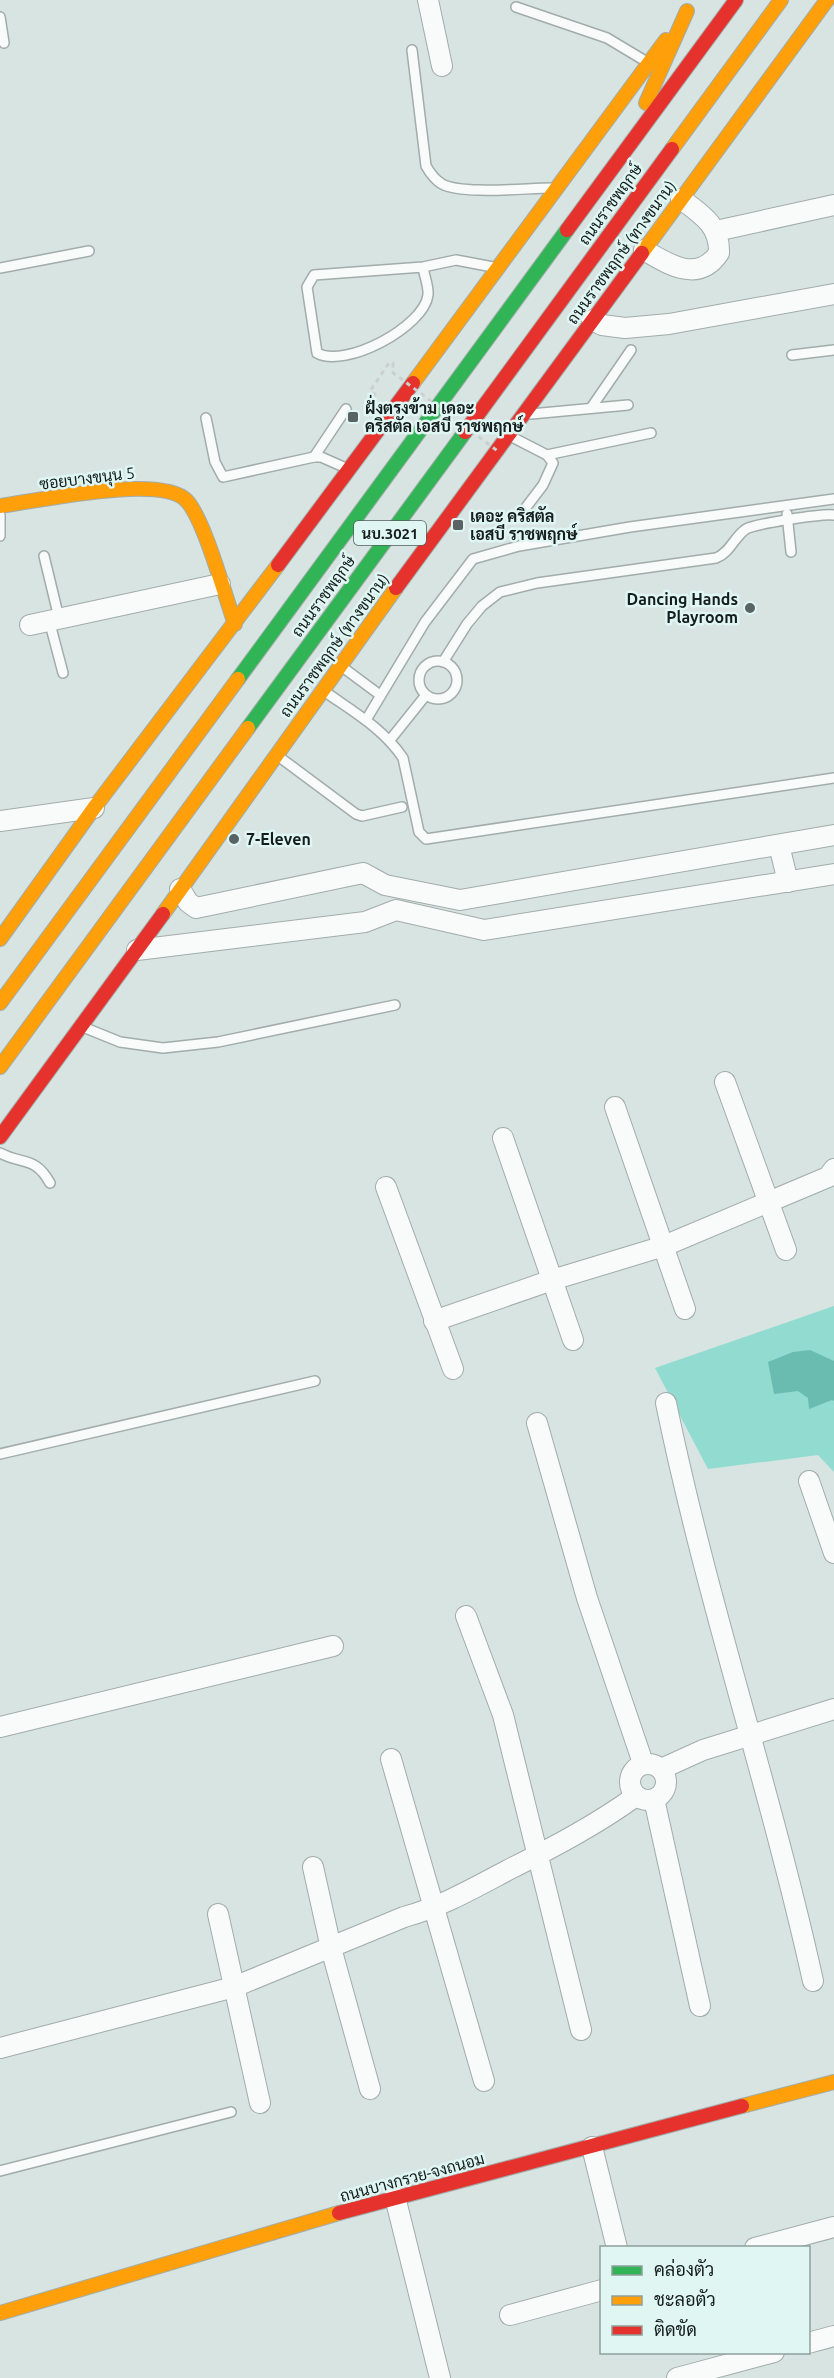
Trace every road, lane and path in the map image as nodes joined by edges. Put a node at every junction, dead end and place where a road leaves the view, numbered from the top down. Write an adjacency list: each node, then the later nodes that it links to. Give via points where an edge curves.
1 (428, 0): 12 (street)
2 (736, 0): 14 (main road, ถนนราชพฤกษ์ / นบ.3021)
3 (780, 0): 80 (main road, ถนนราชพฤกษ์ / นบ.3021)
4 (827, 0): 16 (main road, ถนนราชพฤกษ์ (ทางขนาน) / นบ.3021)
5 (691, 5): 11 (main road); 13 (main road)
6 (516, 7): 11 (lane, via 607,38)
7 (0, 17): 9 (lane)
8 (694, 27): 13 (main road)
9 (4, 43)
10 (412, 50): 15 (lane, via 426,166 432,176 443,184 475,190)
11 (649, 63): 15 (main road)
12 (442, 66)
13 (656, 81): 14 (main road)
14 (620, 160): 77 (main road, ถนนราชพฤกษ์ / นบ.3021)
15 (557, 188): 23 (main road)
16 (681, 199): 18 (street, via 709,220); 19 (main road, ถนนราชพฤกษ์ (ทางขนาน) / นบ.3021)
17 (834, 205): 18 (street)
18 (716, 231): 19 (street, via 719,253 707,266 685,270)
19 (644, 250): 25 (main road, ถนนราชพฤกษ์ (ทางขนาน) / นบ.3021)
20 (89, 251): 22 (lane)
21 (423, 267): 21 (lane, via 314,275 307,287 317,352 331,358 382,344 395,334 428,295); 23 (lane, via 456,260)
22 (0, 268)
23 (498, 268): 40 (main road)
24 (834, 294): 25 (street, via 669,324 625,328)
25 (592, 320): 33 (main road, ถนนราชพฤกษ์ (ทางขนาน) / นบ.3021)
26 (631, 350): 31 (lane)
27 (834, 350): 28 (lane)
28 (792, 356)
29 (369, 391): 37 (path, bridge, via 389,363 393,363 392,372)
30 (628, 405): 31 (lane)
31 (591, 408): 33 (lane)
32 (346, 409): 39 (lane)
33 (522, 415): 36 (main road, ถนนราชพฤกษ์ (ทางขนาน) / นบ.3021)
34 (206, 418): 39 (lane, via 215,462 223,477)
35 (651, 433): 38 (lane)
36 (508, 435): 38 (lane); 58 (main road, ถนนราชพฤกษ์ (ทางขนาน) / นบ.3021)
37 (499, 452)
38 (547, 455): 44 (lane, via 553,464)
39 (314, 457): 40 (lane)
40 (349, 469): 55 (main road)
41 (834, 499): 43 (lane)
42 (0, 506): 53 (main road, ซอยบางขนุน 5, via 125,488 169,490 184,499 197,516)
43 (786, 506): 45 (lane); 48 (lane)
44 (524, 510)
45 (739, 512): 49 (lane); 61 (lane, via 531,544 473,559 425,622)
46 (0, 515): 50 (lane)
47 (834, 515): 48 (lane)
48 (788, 520): 49 (lane); 51 (lane)
49 (744, 531): 57 (lane, via 716,558 537,583 500,592 474,615)
50 (0, 536)
51 (791, 552)
52 (44, 556): 54 (lane)
53 (220, 584): 54 (street); 55 (main road, ซอยบางขนุน 5)
54 (54, 619): 56 (street); 59 (lane)
55 (235, 624): 68 (main road)
56 (30, 626)
57 (443, 662): 62 (lane, via 428,664 420,675 421,690); 62 (lane, via 457,678 453,692 440,699)
58 (339, 665): 60 (main road, ถนนราชพฤกษ์ (ทางขนาน) / นบ.3021); 61 (lane)
59 (63, 673)
60 (322, 689): 63 (lane); 65 (main road, ถนนราชพฤกษ์ (ทางขนาน) / นบ.3021)
61 (380, 695): 63 (lane)
62 (426, 695): 64 (lane)
63 (366, 720): 64 (lane)
64 (390, 740): 66 (lane, via 403,758 419,832 432,840)
65 (276, 754): 67 (lane, via 356,814); 74 (main road, ถนนราชพฤกษ์ (ทางขนาน) / นบ.3021)
66 (834, 778)
67 (402, 807)
68 (94, 808): 69 (street); 75 (main road)
69 (0, 821)
70 (834, 835): 71 (street)
71 (779, 845): 73 (street); 74 (street, via 460,900 386,885 363,873 196,908)
72 (834, 874): 73 (street)
73 (788, 882): 76 (street, via 484,930 396,910 365,922)
74 (180, 889): 76 (main road, ถนนราชพฤกษ์ (ทางขนาน) / นบ.3021)
75 (0, 939)
76 (137, 950): 79 (main road, ถนนราชพฤกษ์ (ทางขนาน) / นบ.3021)
77 (0, 1003)
78 (394, 1005): 79 (lane, via 218,1042 163,1048 120,1042)
79 (81, 1026): 83 (main road, ถนนราชพฤกษ์ (ทางขนาน) / นบ.3021)
80 (0, 1067)
81 (725, 1082): 89 (street)
82 (615, 1107): 90 (street)
83 (0, 1137)
84 (503, 1138): 92 (street)
85 (0, 1153): 87 (lane, via 28,1160 44,1172)
86 (834, 1169): 89 (street, via 828,1177)
87 (50, 1184)
88 (386, 1187): 94 (street)
89 (768, 1200): 90 (street); 91 (street)
90 (664, 1246): 92 (street); 93 (street)
91 (786, 1250)
92 (552, 1280): 94 (street); 95 (street)
93 (685, 1309)
94 (434, 1321): 96 (street)
95 (573, 1340)
96 (453, 1369)
97 (315, 1381): 100 (lane)
98 (666, 1403): 107 (street, via 690,1515)
99 (537, 1423): 109 (street, via 587,1598)
100 (0, 1454)
101 (809, 1481): 102 (street)
102 (834, 1553)
103 (466, 1616): 111 (street, via 503,1716)
104 (333, 1646): 106 (street)
105 (834, 1709): 107 (street)
106 (0, 1727)
107 (751, 1736): 109 (street); 116 (street)
108 (391, 1759): 113 (street)
109 (652, 1766): 110 (street, via 666,1782 665,1788); 110 (street, via 633,1771 631,1777 631,1786)
110 (645, 1798): 111 (street); 118 (street)
111 (538, 1855): 113 (street); 119 (street)
112 (314, 1867): 115 (street)
113 (432, 1909): 115 (street); 121 (street)
114 (218, 1914): 117 (street)
115 (331, 1948): 117 (street); 123 (street)
116 (813, 1981)
117 (234, 1987): 120 (street); 124 (street)
118 (700, 2006)
119 (581, 2030)
120 (0, 2048)
121 (484, 2081)
122 (834, 2082): 126 (main road, ถนนบางกรวย-จงถนอม)
123 (370, 2089)
124 (260, 2103)
125 (231, 2112): 127 (lane)
126 (592, 2147): 128 (main road, ถนนบางกรวย-จงถนอม); 130 (street)
127 (0, 2171)
128 (395, 2197): 133 (main road, ถนนบางกรวย-จงถนอม); 138 (street)
129 (834, 2227): 131 (street)
130 (617, 2246)
131 (759, 2246)
132 (600, 2291): 134 (street)
133 (0, 2313)
134 (510, 2315)
135 (834, 2337): 136 (street)
136 (810, 2343)
137 (767, 2354): 139 (street)
138 (440, 2378)
139 (677, 2378)

